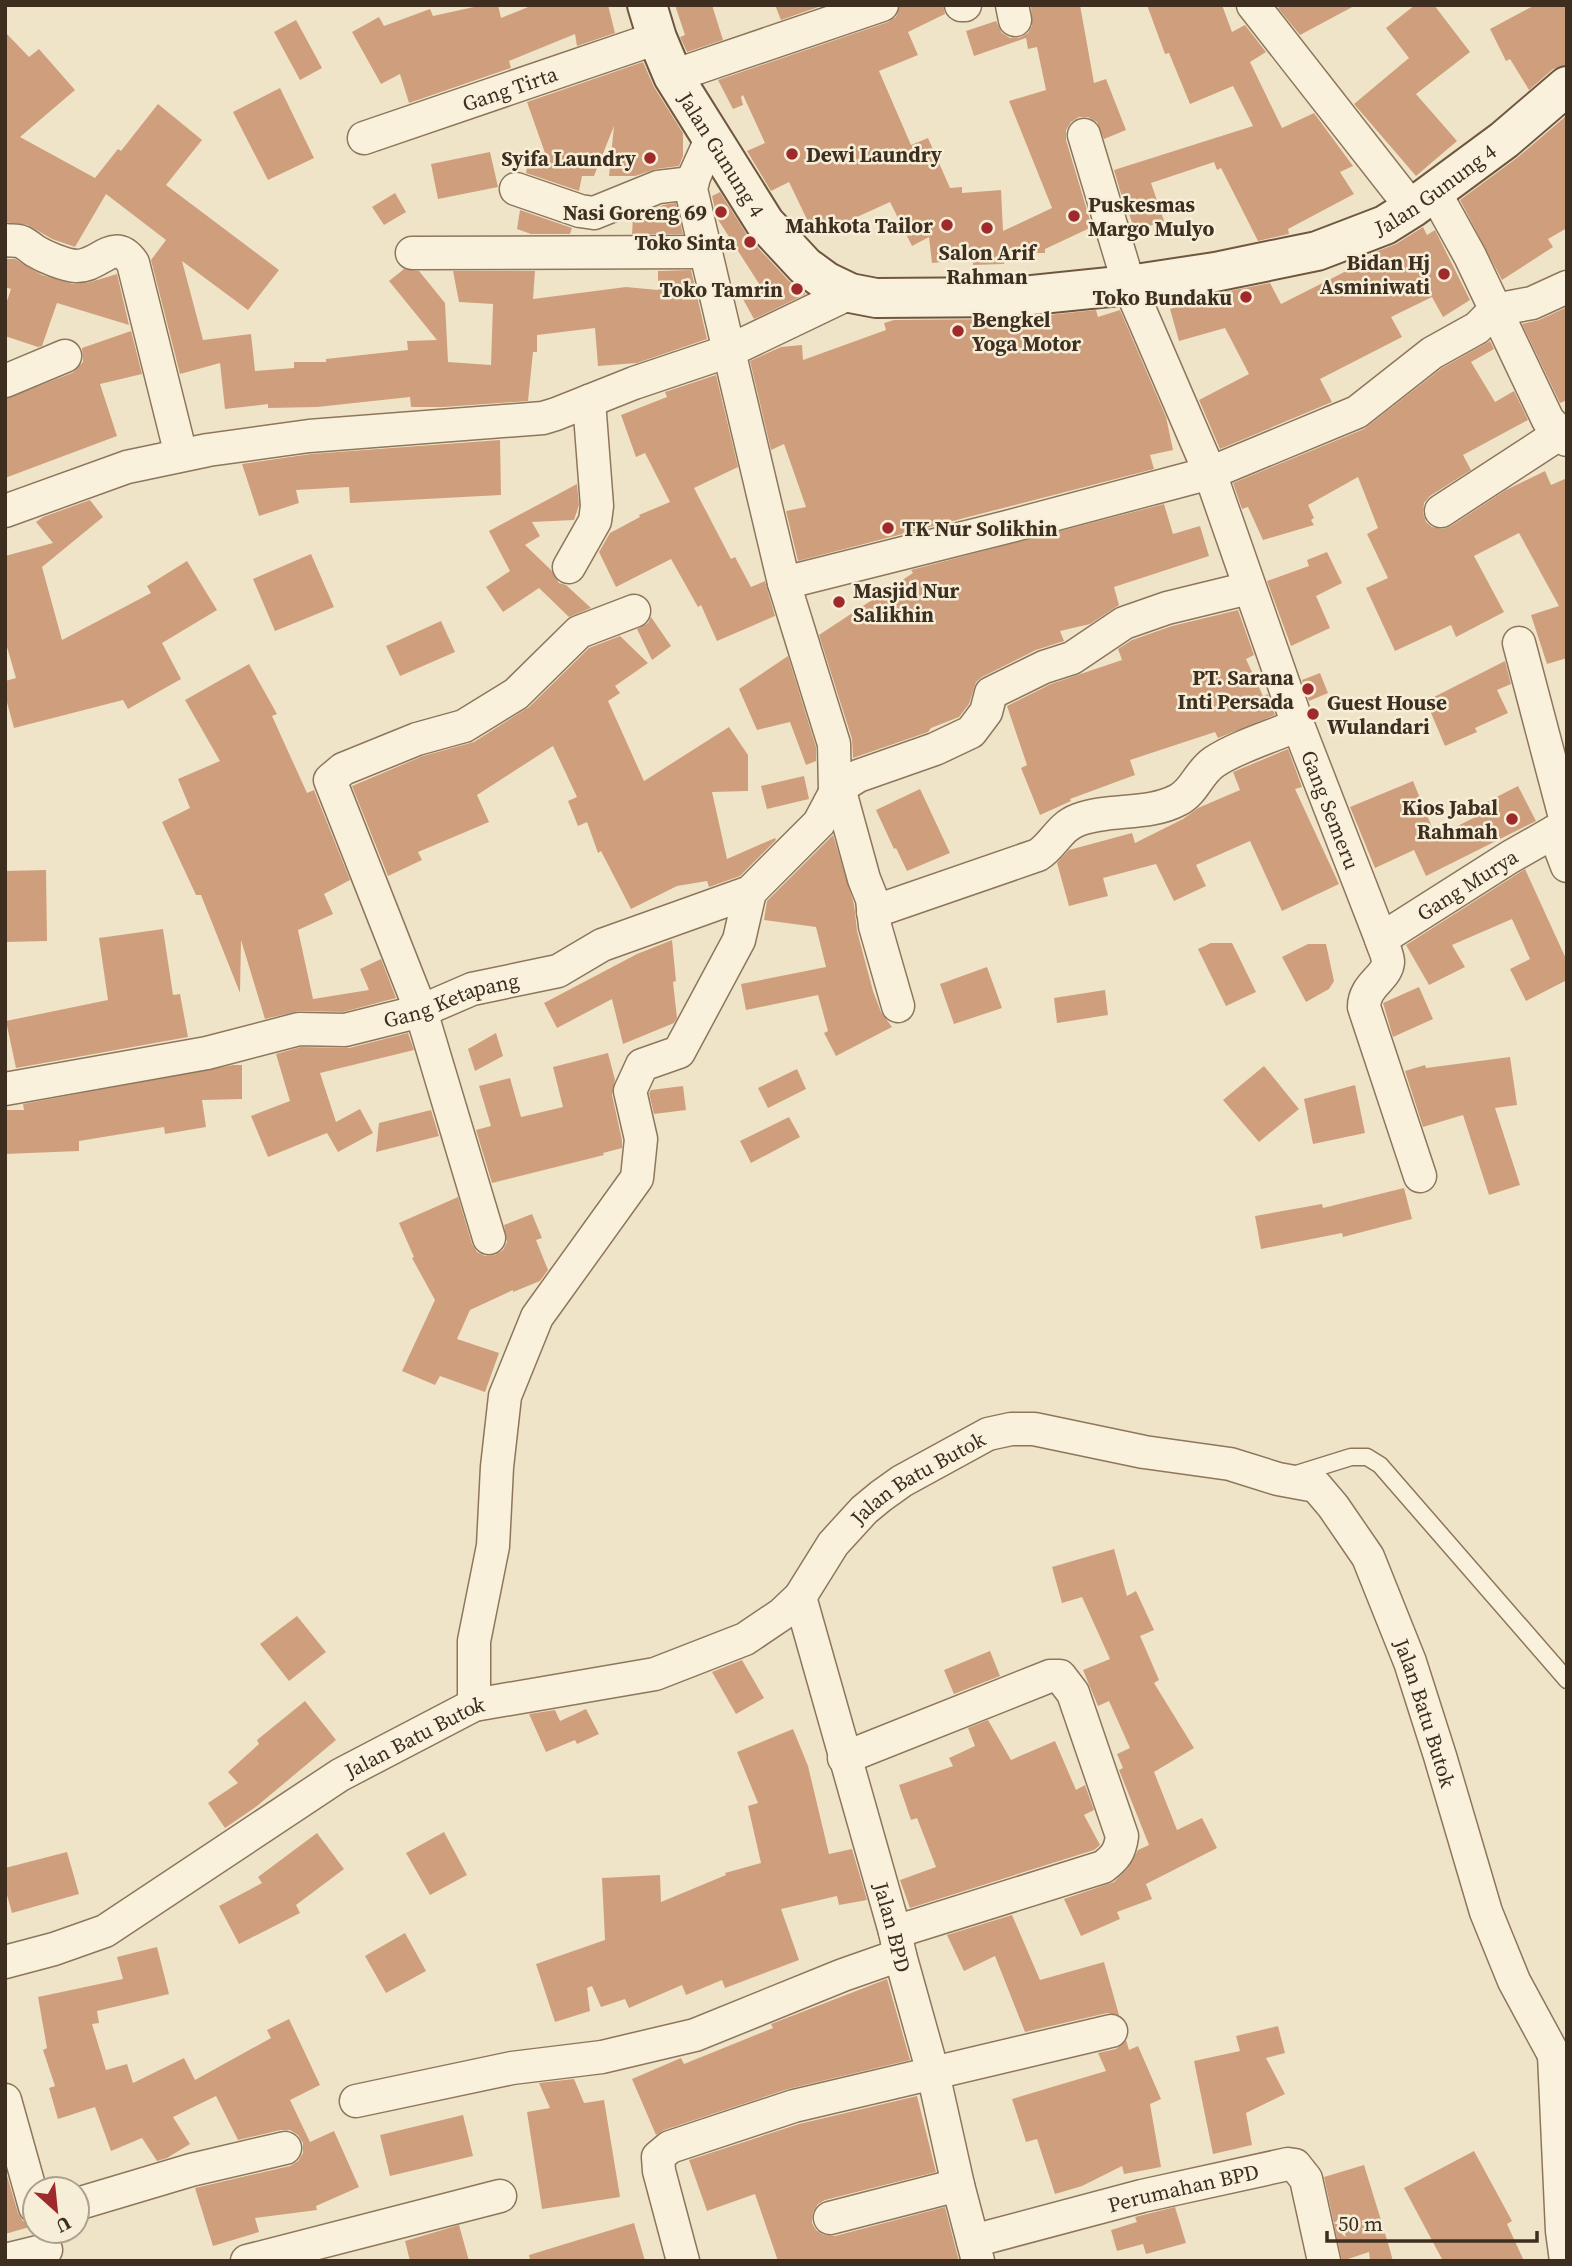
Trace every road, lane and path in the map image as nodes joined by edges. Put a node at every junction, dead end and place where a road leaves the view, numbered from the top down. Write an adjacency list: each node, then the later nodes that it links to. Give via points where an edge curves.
1 (882, 5): 4 (street)
2 (1253, 5): 11 (street)
3 (652, 22): 4 (street, Jalan Gunung 4); 8 (street, Gang Tirta)
4 (673, 76): 7 (street, Jalan Gunung 4)
5 (1567, 86): 11 (street, Jalan Gunung 4)
6 (1084, 135): 15 (street, Gang Semeru)
7 (712, 136): 9 (street); 17 (street, Jalan Gunung 4, via 765,223 805,266)
8 (364, 138)
9 (692, 183): 10 (street, via 658,187 594,213); 13 (street)
10 (516, 189)
11 (1423, 200): 15 (street, Jalan Gunung 4, via 1385,225 1317,251); 18 (street, via 1470,256)
12 (5, 240): 24 (street, via 22,242 74,266 110,252 127,255 133,263)
13 (705, 252): 14 (street); 19 (street)
14 (412, 253)
15 (1129, 285): 17 (street, Jalan Gunung 4, via 1012,297 876,299); 25 (street, Gang Semeru)
16 (1567, 287): 18 (street, via 1532,303)
17 (850, 293): 19 (street)
18 (1495, 310): 23 (street, via 1548,421); 25 (street, via 1477,328 1432,353 1357,412)
19 (729, 351): 22 (street); 29 (street)
20 (65, 356): 21 (street)
21 (5, 381)
22 (589, 401): 24 (street, via 543,418 309,436); 28 (street, via 597,506 595,522)
23 (1563, 437): 27 (street)
24 (181, 455): 26 (street, via 127,467)
25 (1210, 473): 29 (street); 30 (street, Gang Semeru)
26 (5, 511)
27 (1441, 511)
28 (569, 567)
29 (784, 583): 34 (street, via 834,744 835,790)
30 (1249, 587): 33 (street, Gang Semeru); 34 (street, via 1124,623 1072,658 991,693 986,712 971,732)
31 (634, 611): 41 (street, via 579,632 516,694 464,726 417,739 331,778)
32 (1519, 643): 35 (street)
33 (1298, 725): 38 (street, via 1216,760 1189,793 1165,806 1079,820 1059,832 1038,855); 39 (street, Gang Semeru)
34 (838, 788): 37 (street, Gang Ketapang, via 819,823); 38 (street)
35 (1562, 829): 36 (street); 39 (street, Gang Murya)
36 (1567, 866)
37 (750, 892): 41 (street, Gang Ketapang, via 602,945 558,971 472,989); 48 (street, via 739,940 679,1052 642,1066 630,1091 641,1139 637,1178 537,1317 505,1396 494,1546 474,1641)
38 (873, 912): 40 (street)
39 (1381, 939): 43 (street, Gang Semeru, via 1388,961 1368,989 1364,1007)
40 (898, 1006)
41 (421, 1011): 42 (street, Gang Ketapang, via 345,1030 299,1029 207,1053); 44 (street)
42 (5, 1089)
43 (1420, 1176)
44 (489, 1238)
45 (1278, 1479): 46 (street, Jalan Batu Butok, via 1230,1464 1034,1429 999,1430 902,1481 864,1510 833,1544); 47 (lane, via 1351,1457 1367,1457 1380,1465); 53 (street, Jalan Batu Butok, via 1316,1486 1368,1557 1410,1662 1486,1912 1514,1981)
46 (800, 1597): 48 (street, Jalan Batu Butok, via 745,1639 655,1674); 49 (street, Jalan BPD)
47 (1567, 1680)
48 (474, 1705): 51 (street, Jalan Batu Butok, via 340,1774 104,1931)
49 (844, 1758): 50 (street, Jalan BPD); 50 (street, via 1050,1676 1060,1676 1073,1693 1122,1836 1116,1857 1103,1867)
50 (897, 1944): 54 (street, Jalan BPD); 56 (street, via 843,1975 695,2035 602,2057 512,2068)
51 (5, 1962)
52 (1111, 2031): 54 (street)
53 (1560, 2062): 69 (street)
54 (933, 2073): 59 (street, Jalan BPD); 67 (street, via 794,2106 670,2147 658,2157 659,2171)
55 (5, 2100): 58 (street)
56 (356, 2101)
57 (285, 2147): 61 (street)
58 (26, 2175)
59 (958, 2185): 62 (street); 64 (street, Jalan BPD)
60 (500, 2196): 66 (street)
61 (91, 2200)
62 (830, 2218)
63 (45, 2247): 65 (street)
64 (976, 2251): 68 (street, Perumahan BPD, via 1142,2196 1288,2164 1295,2165 1306,2179)
65 (5, 2260)
66 (247, 2261)
67 (683, 2261)
68 (1324, 2261)
69 (1566, 2261)

